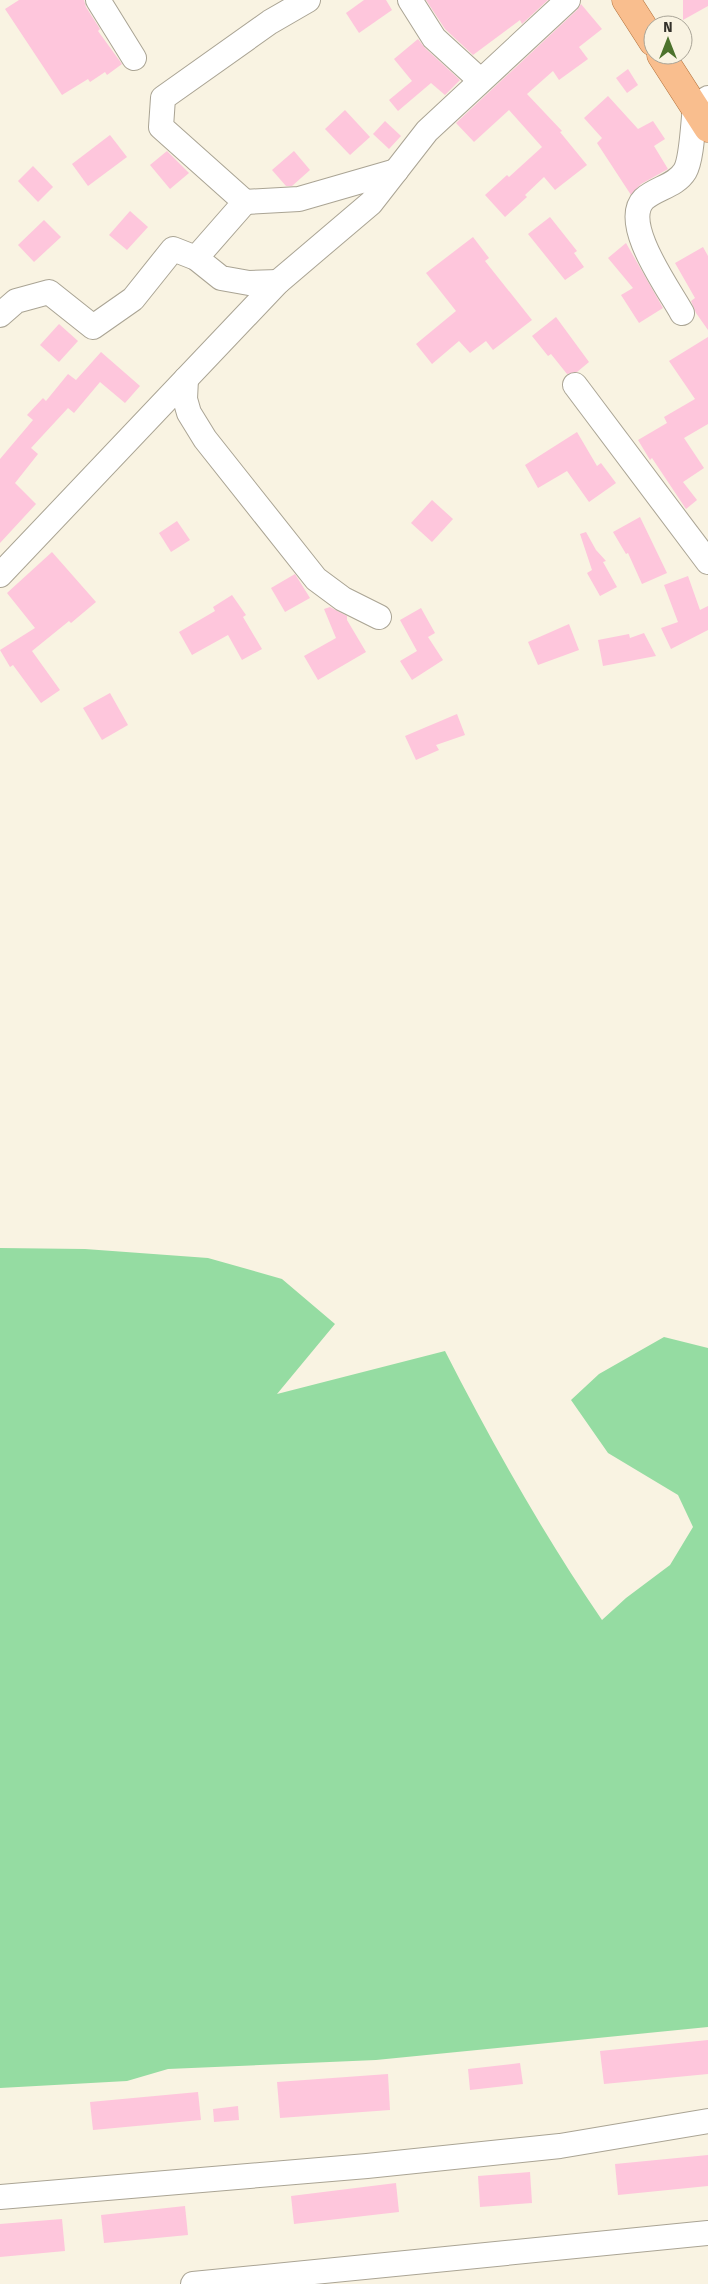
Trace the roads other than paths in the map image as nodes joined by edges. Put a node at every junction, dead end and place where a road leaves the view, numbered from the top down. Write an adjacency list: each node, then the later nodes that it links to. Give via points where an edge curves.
1 (98, 0): 7 (street)
2 (308, 0): 12 (street, via 270,22 163,98 161,127)
3 (568, 0): 9 (street)
4 (626, 0): 6 (main road)
5 (409, 1): 9 (street, via 434,38)
6 (643, 26)
7 (134, 58)
8 (670, 65): 10 (main road)
9 (480, 80): 11 (street, via 427,131)
10 (704, 111): 15 (street, via 685,171 677,180 646,198 638,206 636,219 643,244)
11 (396, 171): 12 (street, via 299,199); 14 (street, via 371,203)
12 (244, 202): 13 (street)
13 (196, 258): 14 (street, via 221,278 248,283); 16 (street, via 173,249 133,299 93,327 49,292 16,301)
14 (278, 282): 17 (street)
15 (682, 312)
16 (0, 315)
17 (186, 380): 20 (street); 21 (street, via 185,399 189,414 205,439 316,579 343,599)
18 (575, 385): 19 (street)
19 (708, 562)
20 (0, 575)
21 (380, 617)
22 (708, 2121): 23 (street, via 560,2146)
23 (0, 2197)
24 (708, 2233): 25 (street)
25 (193, 2284)

